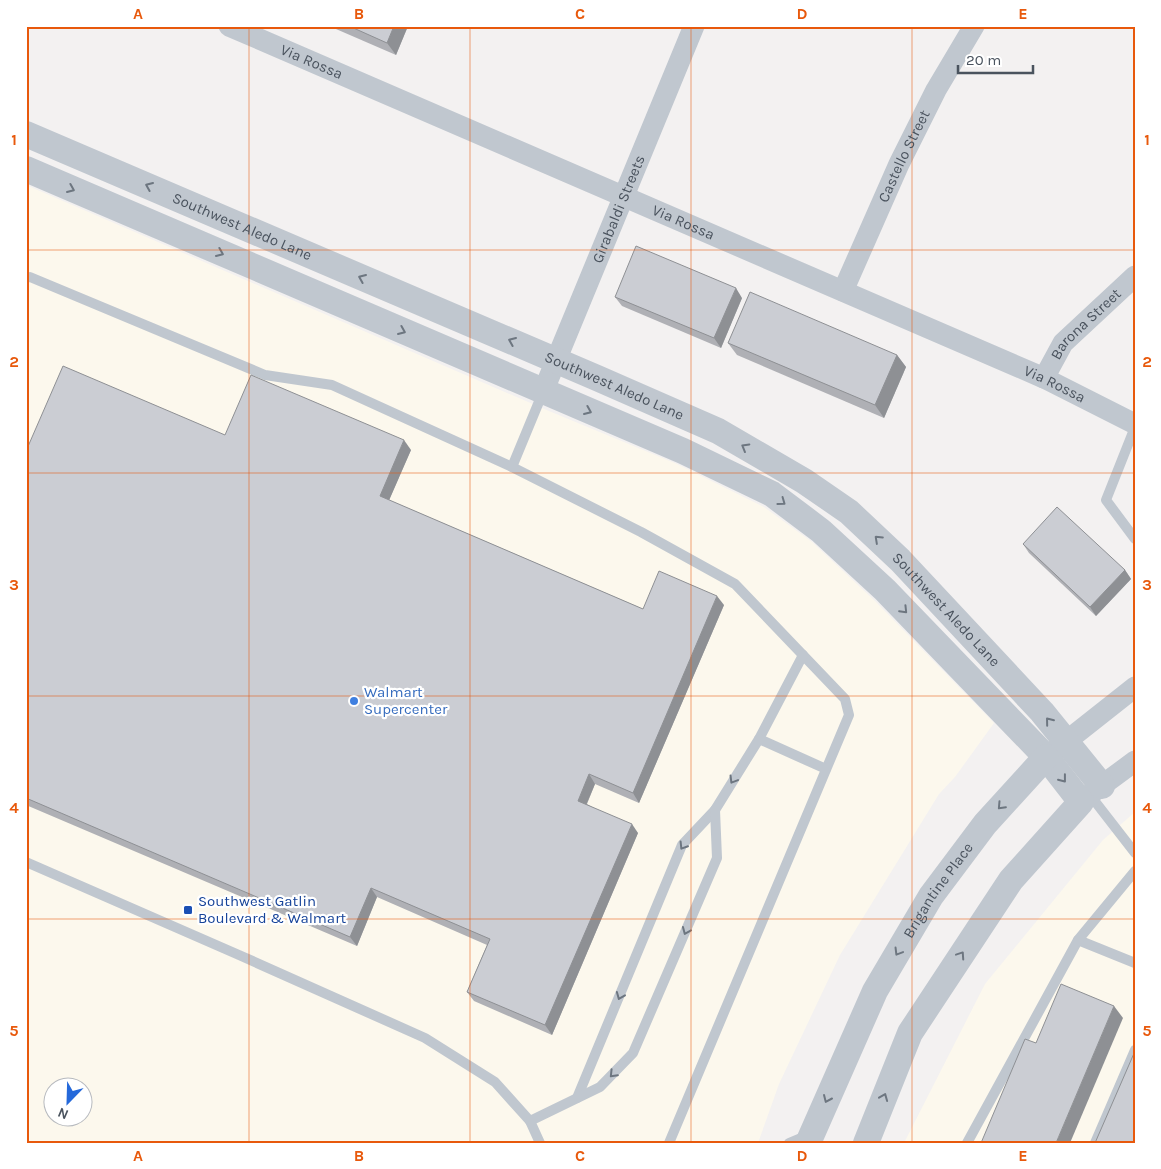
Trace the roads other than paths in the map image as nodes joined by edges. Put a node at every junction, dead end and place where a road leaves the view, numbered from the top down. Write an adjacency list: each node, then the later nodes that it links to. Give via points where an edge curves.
1 (229, 26): 6 (street, Via Rossa)
2 (694, 26): 6 (street, Girabaldi Streets)
3 (974, 26): 9 (street, Castello Street, via 936,90 899,164)
4 (26, 134): 10 (street, Southwest Aledo Lane, one-way to 4)
5 (26, 169): 12 (street, Southwest Aledo Lane, one-way to 12)
6 (623, 196): 9 (street, Via Rossa); 10 (street, Girabaldi Streets)
7 (1135, 276): 11 (street, Barona Street, via 1063,343)
8 (26, 278): 14 (lane, via 266,375 332,385)
9 (843, 291): 11 (street, Via Rossa)
10 (557, 361): 12 (street, Girabaldi Streets); 19 (street, Southwest Aledo Lane, one-way to 10, via 1042,712 900,560 849,512 804,481 718,431)
11 (1044, 378): 13 (street, Via Rossa)
12 (543, 392): 14 (lane); 19 (street, Southwest Aledo Lane, one-way to 19, via 683,451 772,494 821,531)
13 (1135, 426): 15 (lane, via 1106,500)
14 (512, 467): 16 (lane, via 735,584)
15 (1135, 538)
16 (803, 655): 18 (lane); 21 (lane, via 845,699 849,714)
17 (1135, 687): 19 (street, Brigantine Place)
18 (759, 739): 21 (lane); 23 (lane, one-way to 23)
19 (1056, 749): 22 (street, Southwest Aledo Lane); 32 (street, Brigantine Place, one-way to 32, via 984,824 931,896 875,991)
20 (1135, 761): 22 (street)
21 (826, 769): 34 (lane)
22 (1091, 794): 24 (lane); 35 (street, one-way to 22, via 910,1033 1011,880)
23 (715, 810): 30 (lane, one-way to 30, via 682,845); 30 (lane, one-way to 30, via 717,858 633,1052 600,1087)
24 (1135, 853)
25 (26, 862): 31 (lane, via 425,1038 495,1082)
26 (1135, 871): 27 (lane)
27 (1078, 940): 28 (lane); 36 (lane)
28 (1135, 963)
29 (1135, 1050): 37 (lane)
30 (578, 1098): 31 (lane)
31 (530, 1121): 33 (lane)
32 (803, 1140)
33 (540, 1143)
34 (669, 1143)
35 (866, 1143)
36 (967, 1143)
37 (1094, 1143)

